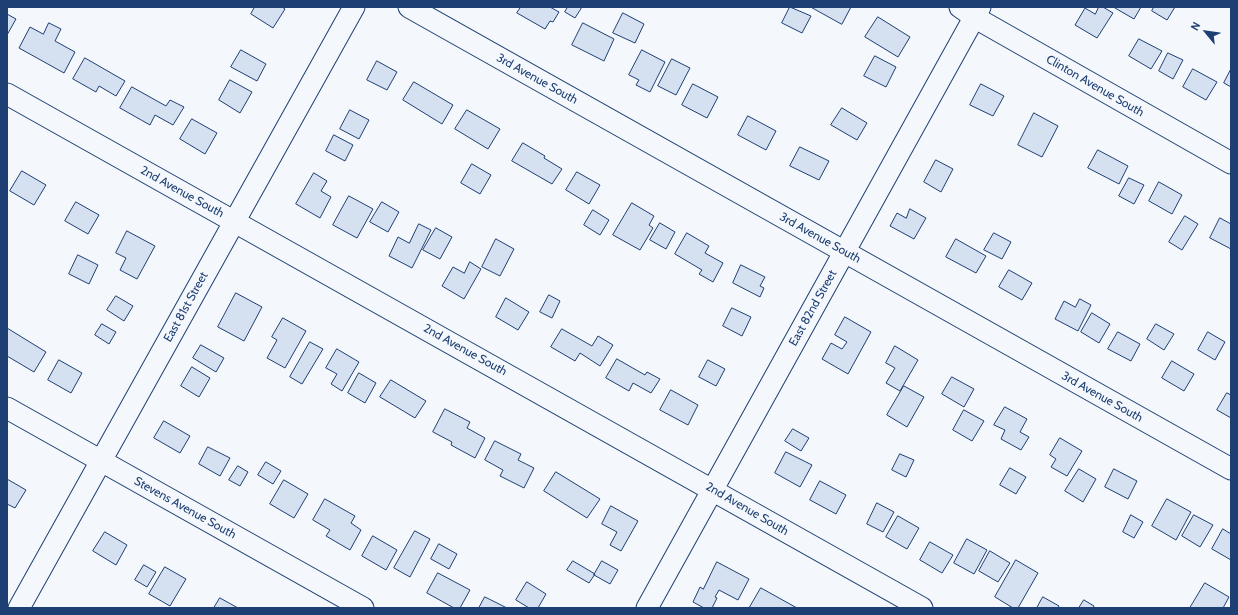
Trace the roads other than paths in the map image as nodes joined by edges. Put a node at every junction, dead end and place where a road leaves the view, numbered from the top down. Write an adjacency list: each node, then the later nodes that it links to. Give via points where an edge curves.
1 (354, 7): 6 (street, East 81st Street)
2 (409, 7): 7 (street, 3rd Avenue South)
3 (971, 10): 5 (street, Clinton Avenue South); 7 (street, East 82nd Street)
4 (7, 94): 6 (street, 2nd Avenue South)
5 (1231, 163)
6 (234, 221): 9 (street, East 81st Street); 11 (street, 2nd Avenue South)
7 (844, 251): 10 (street, 3rd Avenue South); 11 (street, East 82nd Street)
8 (7, 408): 9 (street, Stevens Avenue South)
9 (101, 461): 12 (street, East 81st Street); 13 (street, Stevens Avenue South)
10 (1231, 469)
11 (712, 490): 14 (street, East 82nd Street); 15 (street, 2nd Avenue South)
12 (19, 608)
13 (363, 608)
14 (647, 608)
15 (922, 608)

